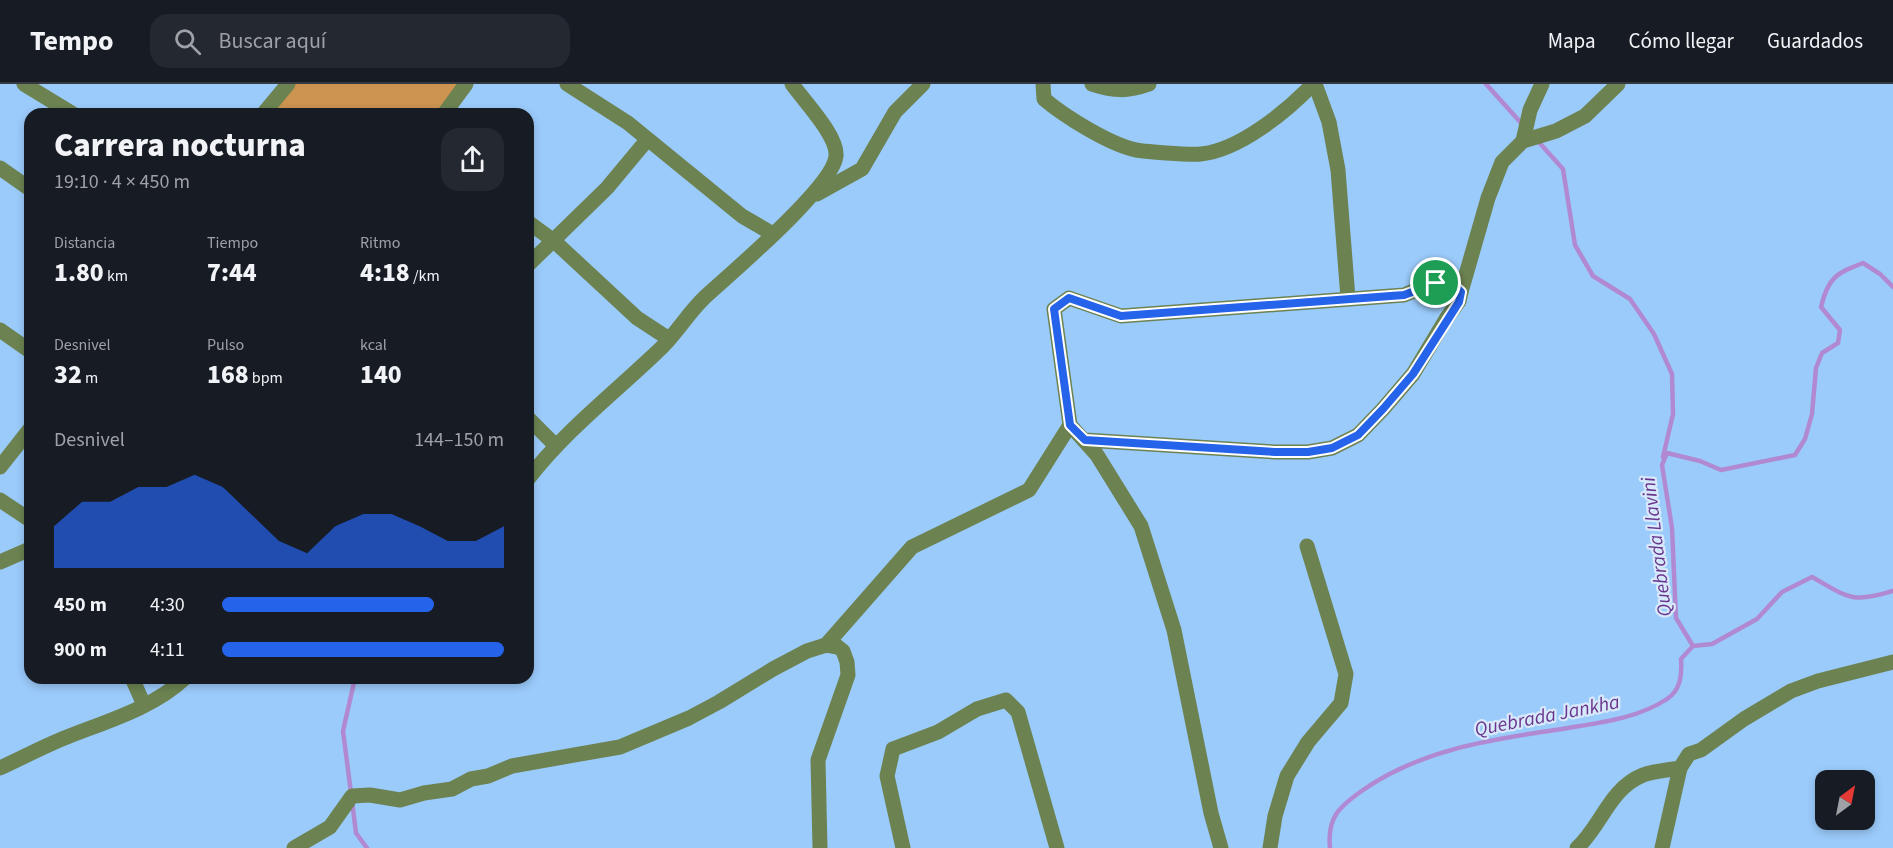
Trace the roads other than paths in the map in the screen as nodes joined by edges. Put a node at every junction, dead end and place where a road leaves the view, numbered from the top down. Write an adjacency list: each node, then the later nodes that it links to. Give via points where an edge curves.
1 (24, 84): 13 (street)
2 (288, 84): 14 (street)
3 (466, 84): 15 (street)
4 (567, 84): 16 (street, via 628,123)
5 (792, 84): 20 (street, via 836,145 831,172)
6 (922, 84): 20 (street, via 895,112 862,169)
7 (1043, 84): 10 (street, via 1044,99 1059,112 1132,150 1201,154 1229,145 1269,124)
8 (1092, 84): 9 (street, via 1113,91)
9 (1149, 84)
10 (1314, 84): 26 (street, via 1329,122 1338,170)
11 (1542, 84): 17 (street, via 1530,110)
12 (1618, 84): 17 (street, via 1585,116 1556,131)
13 (63, 108)
14 (268, 108)
15 (448, 108)
16 (647, 140): 22 (street, via 742,216); 23 (street, via 607,188)
17 (1523, 141): 25 (street, via 1502,162)
18 (0, 168): 19 (street)
19 (24, 185)
20 (809, 198): 22 (street)
21 (534, 226): 23 (street)
22 (773, 234): 28 (street, via 702,299)
23 (554, 241): 24 (street); 28 (street, via 637,318)
24 (534, 259)
25 (1461, 292): 26 (street, via 1452,284 1436,283 1404,295); 33 (street, via 1459,302 1413,374 1358,435 1332,448 1275,452)
26 (1348, 298): 31 (street, via 1121,316 1069,298 1054,309)
27 (0, 330): 29 (street)
28 (669, 339): 34 (street)
29 (24, 347)
30 (534, 424): 34 (street)
31 (1070, 425): 33 (street); 42 (street, via 1029,490 912,547)
32 (24, 437): 35 (street)
33 (1085, 440): 53 (street, via 1141,526 1174,630)
34 (556, 446): 36 (street)
35 (0, 467)
36 (534, 472)
37 (0, 500): 38 (street)
38 (24, 516)
39 (1307, 546): 54 (street, via 1346,674 1341,703 1308,741 1287,776)
40 (24, 552): 41 (street)
41 (0, 562)
42 (826, 645): 49 (street, via 807,651 688,718 620,747 512,766 452,789 400,800 352,796 330,826); 50 (street, via 843,651 848,675 818,760)
43 (1893, 662): 48 (street, via 1791,691 1689,754)
44 (135, 684): 46 (street)
45 (178, 684): 46 (street)
46 (144, 705): 47 (street)
47 (0, 768)
48 (1680, 768): 55 (street, via 1643,775 1623,788); 56 (street)
49 (294, 848)
50 (820, 848)
51 (903, 848): 52 (street, via 887,776 893,749 938,732 977,709 1006,700 1018,712)
52 (1057, 848)
53 (1221, 848)
54 (1270, 848)
55 (1577, 848)
56 (1662, 848)

